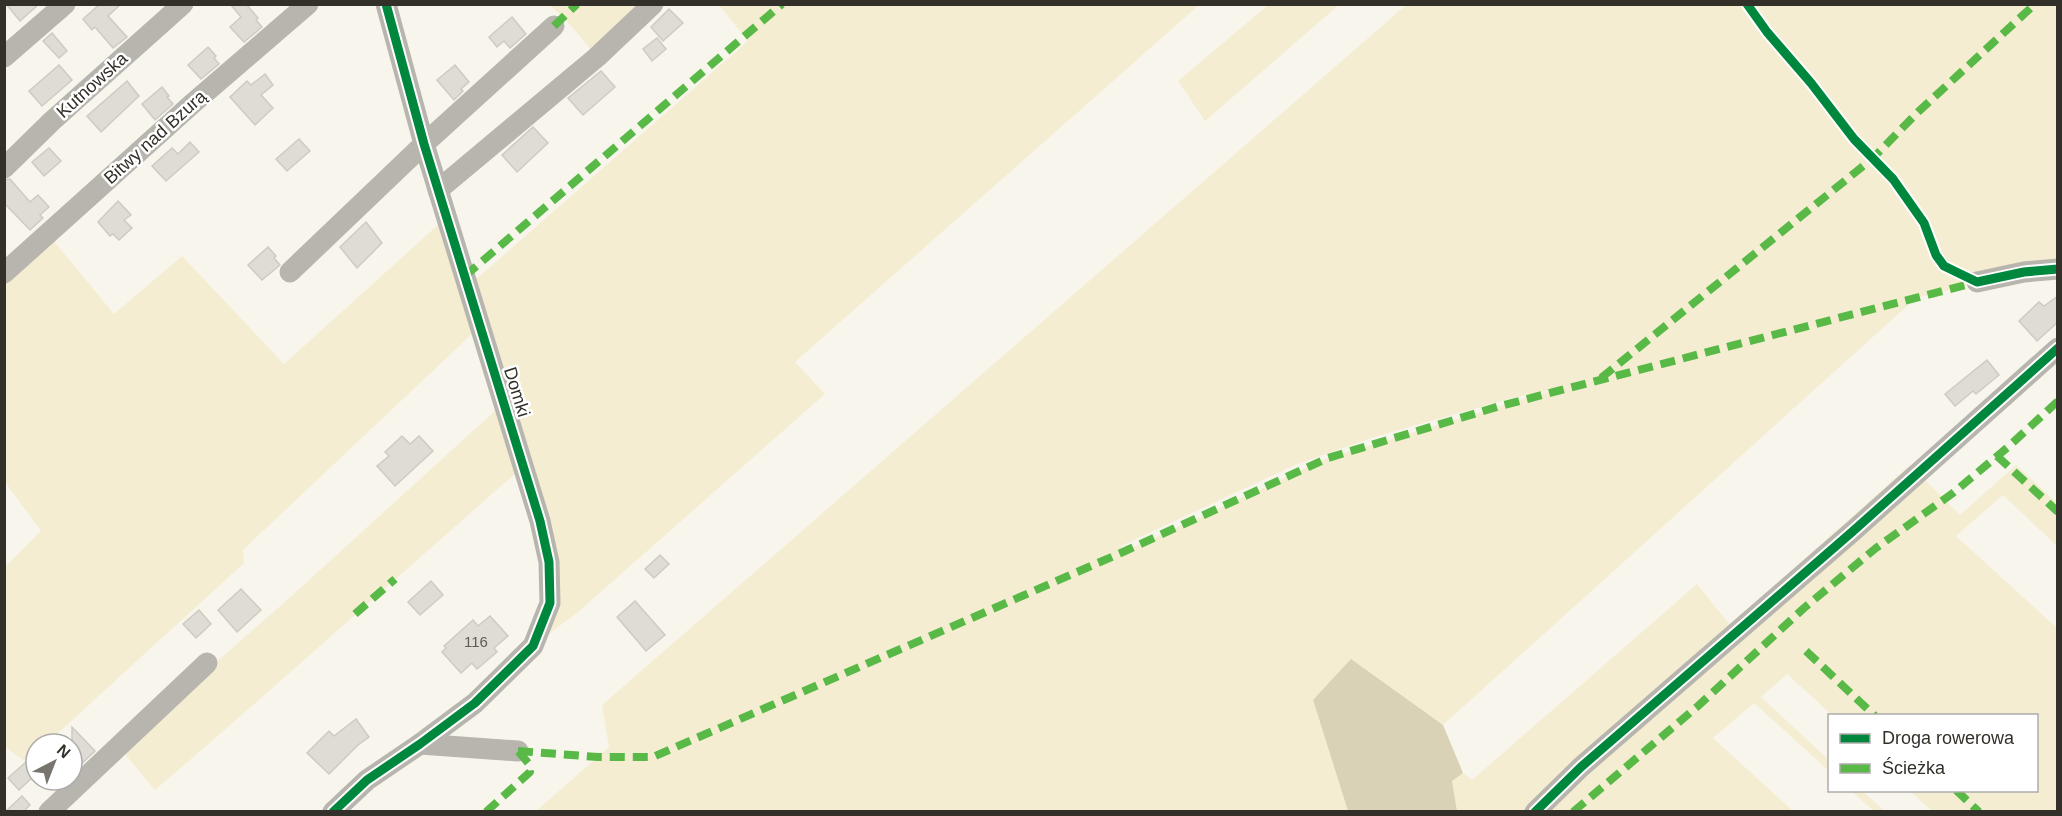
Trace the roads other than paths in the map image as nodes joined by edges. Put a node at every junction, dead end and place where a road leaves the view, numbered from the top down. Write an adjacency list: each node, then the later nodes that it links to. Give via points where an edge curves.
1 (65, 4): 7 (street)
2 (183, 4): 9 (street, Kutnowska)
3 (308, 4): 13 (street, Bitwy nad Bzurą)
4 (386, 4): 8 (street, Domki)
5 (653, 4): 10 (street, via 597,57)
6 (554, 26): 8 (street)
7 (4, 57)
8 (424, 144): 10 (street, Domki); 12 (street)
9 (4, 168)
10 (438, 190): 17 (street, Domki, via 540,520 549,562 550,603 532,646 475,703)
11 (2058, 269): 14 (street)
12 (290, 272)
13 (4, 273)
14 (1977, 282)
15 (2058, 348): 21 (street, via 1581,767)
16 (207, 663): 19 (street)
17 (420, 744): 18 (street); 20 (street, Domki, via 367,780)
18 (518, 751)
19 (49, 812)
20 (333, 812)
21 (1535, 812)

